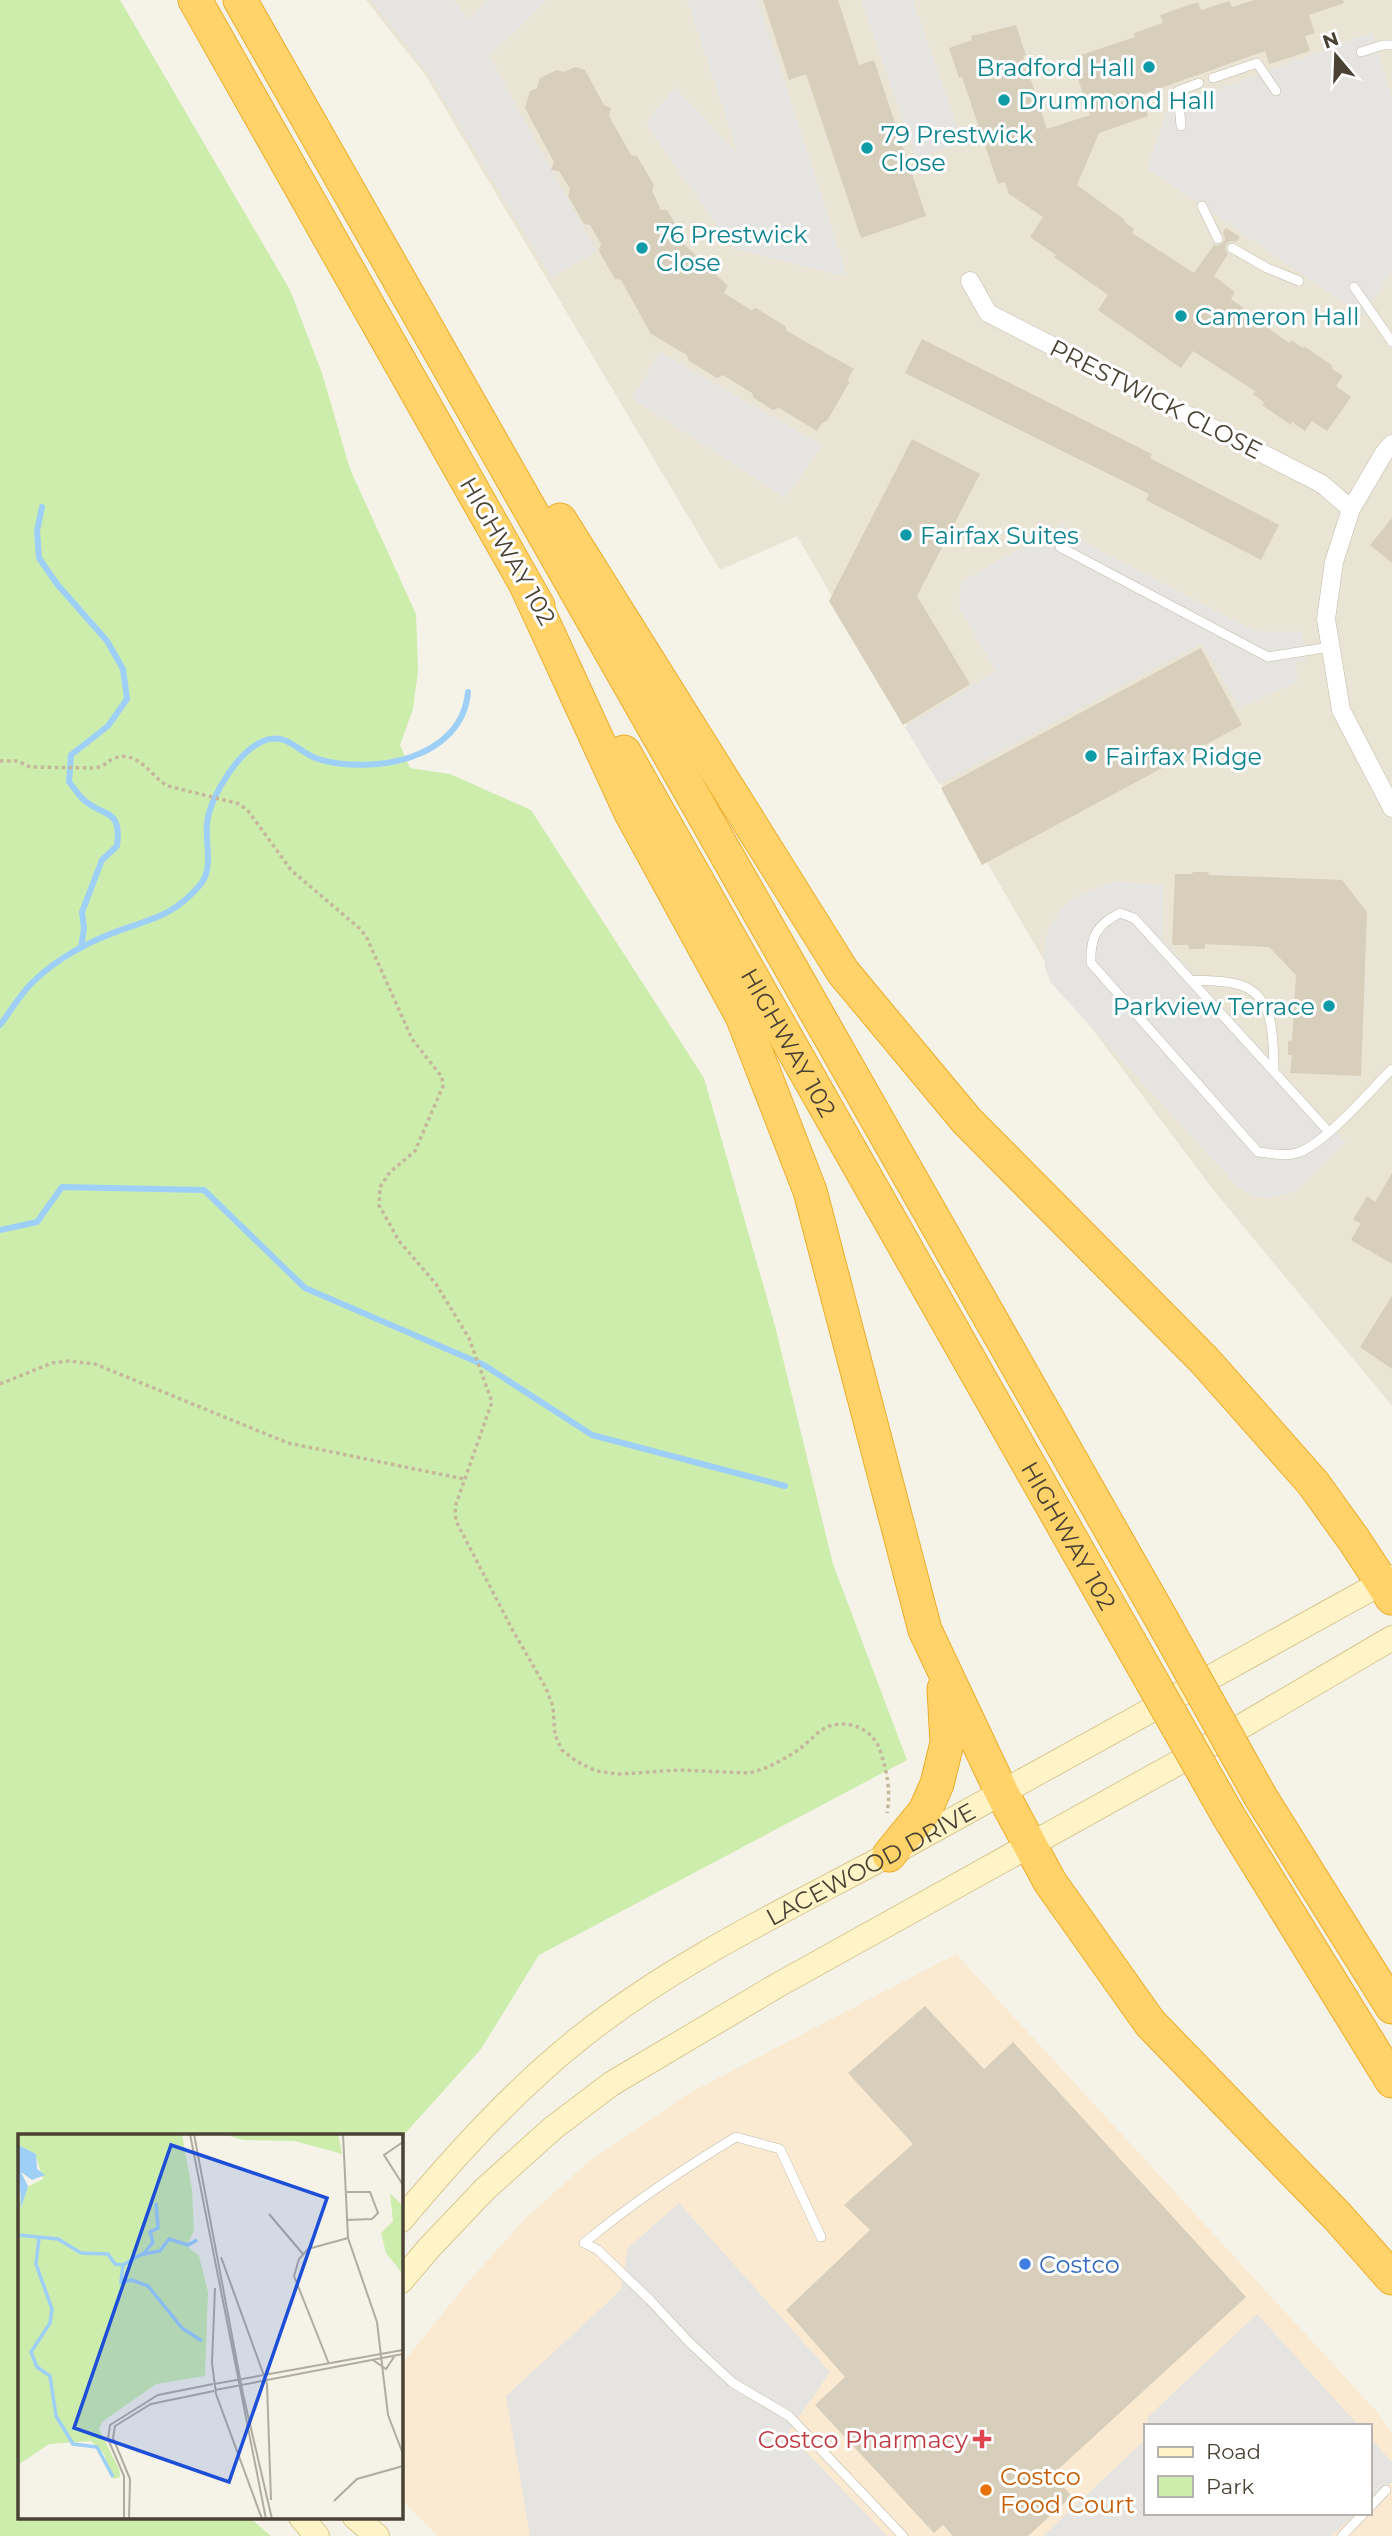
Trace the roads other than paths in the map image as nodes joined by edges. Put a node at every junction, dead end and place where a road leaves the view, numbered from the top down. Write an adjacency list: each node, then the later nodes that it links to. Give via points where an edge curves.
1 (195, 0): 20 (highway, HIGHWAY 102)
2 (240, 0): 8 (highway, HIGHWAY 102)
3 (1392, 45): 4 (lane)
4 (1361, 52)
5 (1213, 78): 7 (lane, via 1257,63)
6 (1199, 83): 9 (lane, via 1178,91)
7 (1276, 91)
8 (307, 118): 27 (highway, via 843,972 967,1121 1196,1351 1278,1443); 33 (highway, HIGHWAY 102, bridge, via 1260,1796)
9 (1181, 126)
10 (1202, 206): 11 (lane)
11 (1218, 239)
12 (1232, 248): 14 (lane)
13 (970, 281): 18 (street, PRESTWICK CLOSE, via 988,313 1322,484)
14 (1299, 281)
15 (1354, 287): 16 (lane)
16 (1392, 342)
17 (1392, 444): 18 (street)
18 (1352, 509): 21 (street, via 1334,562 1325,620)
19 (1060, 547): 21 (lane, via 1268,657)
20 (527, 587): 29 (highway, via 630,811 742,1016 805,1178 925,1630); 34 (highway, HIGHWAY 102, bridge, via 1229,1817)
21 (1330, 647): 22 (street, via 1341,709)
22 (1392, 808)
23 (1191, 980): 25 (lane); 25 (lane, via 1242,985 1256,995 1268,1011 1273,1032); 26 (lane, via 1134,918 1120,913 1109,918 1090,943 1091,963 1258,1152 1298,1153)
24 (1392, 1069): 26 (lane)
25 (1274, 1071): 26 (lane)
26 (1328, 1131)
27 (1389, 1586): 30 (street, LACEWOOD DRIVE)
28 (1392, 1638): 32 (street, via 1201,1751)
29 (943, 1672): 30 (highway); 31 (highway, via 947,1743 937,1784 925,1811)
30 (1002, 1793): 31 (street, LACEWOOD DRIVE); 32 (highway)
31 (886, 1839): 35 (street, LACEWOOD DRIVE, via 580,2038 513,2098)
32 (1028, 1844): 37 (highway, via 1150,2023); 38 (street, via 611,2084 485,2189)
33 (1392, 2007)
34 (1392, 2081)
35 (402, 2219)
36 (821, 2237): 46 (lane, via 780,2149 736,2137 681,2171 584,2243 598,2250 733,2383 789,2416)
37 (1392, 2278)
38 (402, 2280)
39 (1387, 2490): 40 (lane)
40 (1371, 2506)
41 (1362, 2515): 47 (lane)
42 (302, 2518): 44 (street)
43 (356, 2518): 45 (street)
44 (317, 2536)
45 (377, 2536)
46 (903, 2536)
47 (1342, 2536)

